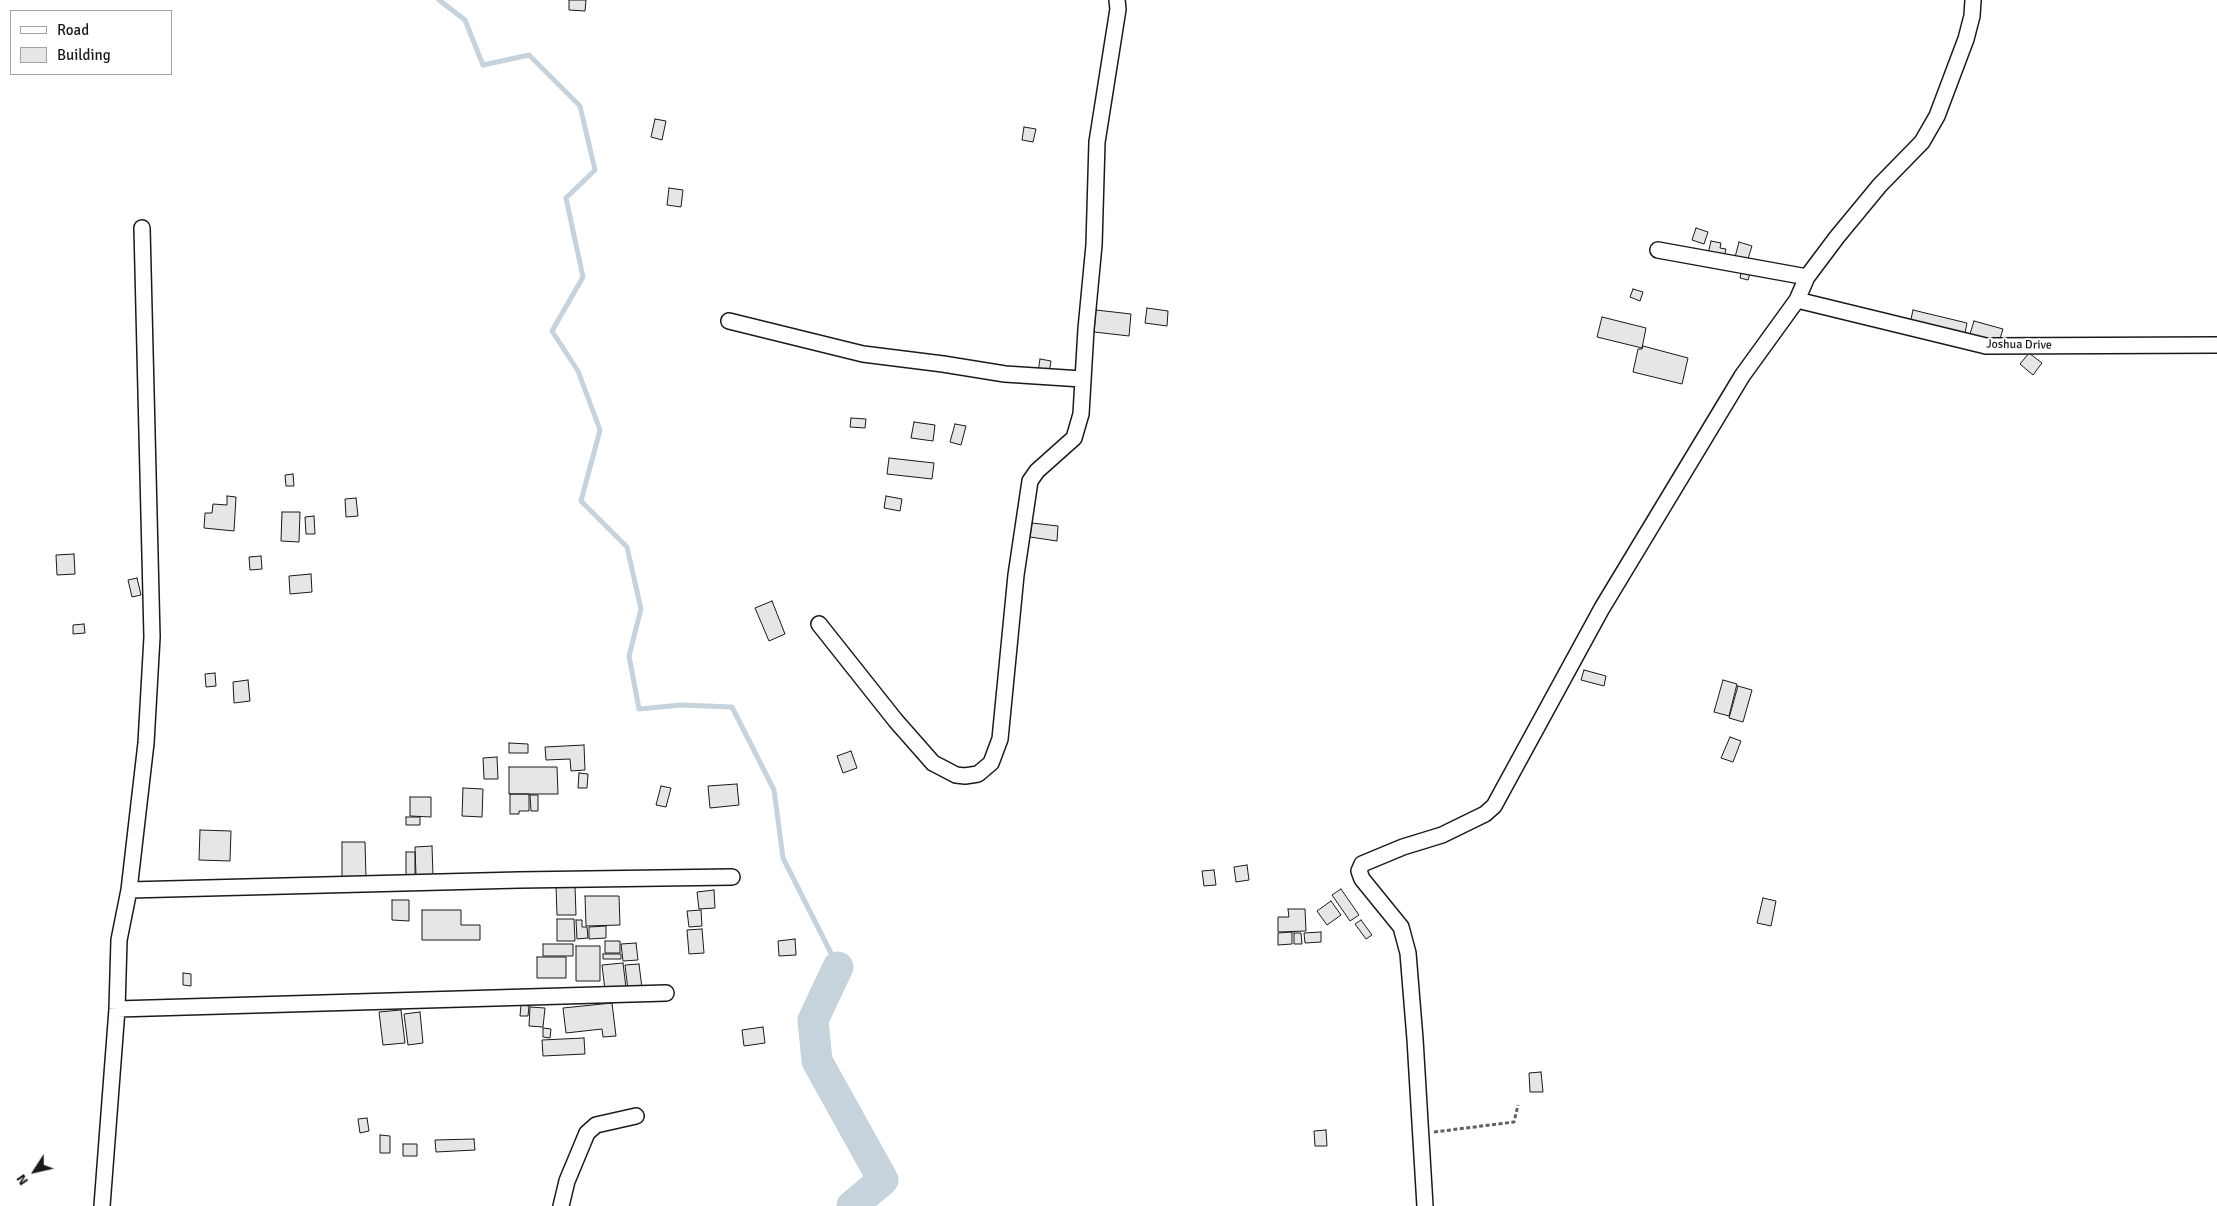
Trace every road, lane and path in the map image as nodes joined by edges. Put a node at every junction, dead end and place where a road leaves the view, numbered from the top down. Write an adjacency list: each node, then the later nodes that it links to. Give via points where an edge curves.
1 (1117, 0): 9 (street, via 1097,142 1094,245)
2 (1973, 0): 5 (street, via 1966,40 1937,116 1922,142 1880,185)
3 (142, 228): 12 (street, via 152,637 146,743)
4 (1658, 250): 5 (street)
5 (1807, 277): 6 (street)
6 (1797, 300): 8 (street, Joshua Drive, via 1986,346); 17 (street, via 1742,376 1650,527 1494,806 1485,814 1442,835 1362,864 1359,871 1362,879 1400,928 1408,953)
7 (729, 321): 9 (street, via 862,354 1005,374)
8 (2217, 345)
9 (1082, 380): 10 (street, via 1081,414 1074,438 1030,481 1016,575 1000,739 991,763 978,774 965,776 956,775 934,763 896,721)
10 (819, 624)
11 (732, 877): 12 (street)
12 (129, 890): 14 (street, via 119,940)
13 (666, 993): 14 (street)
14 (117, 1009): 18 (street)
15 (1518, 1105): 17 (path, via 1514,1122)
16 (636, 1116): 19 (street, via 596,1125 586,1133)
17 (1421, 1134): 20 (street)
18 (102, 1206)
19 (561, 1206)
20 (1425, 1206)

